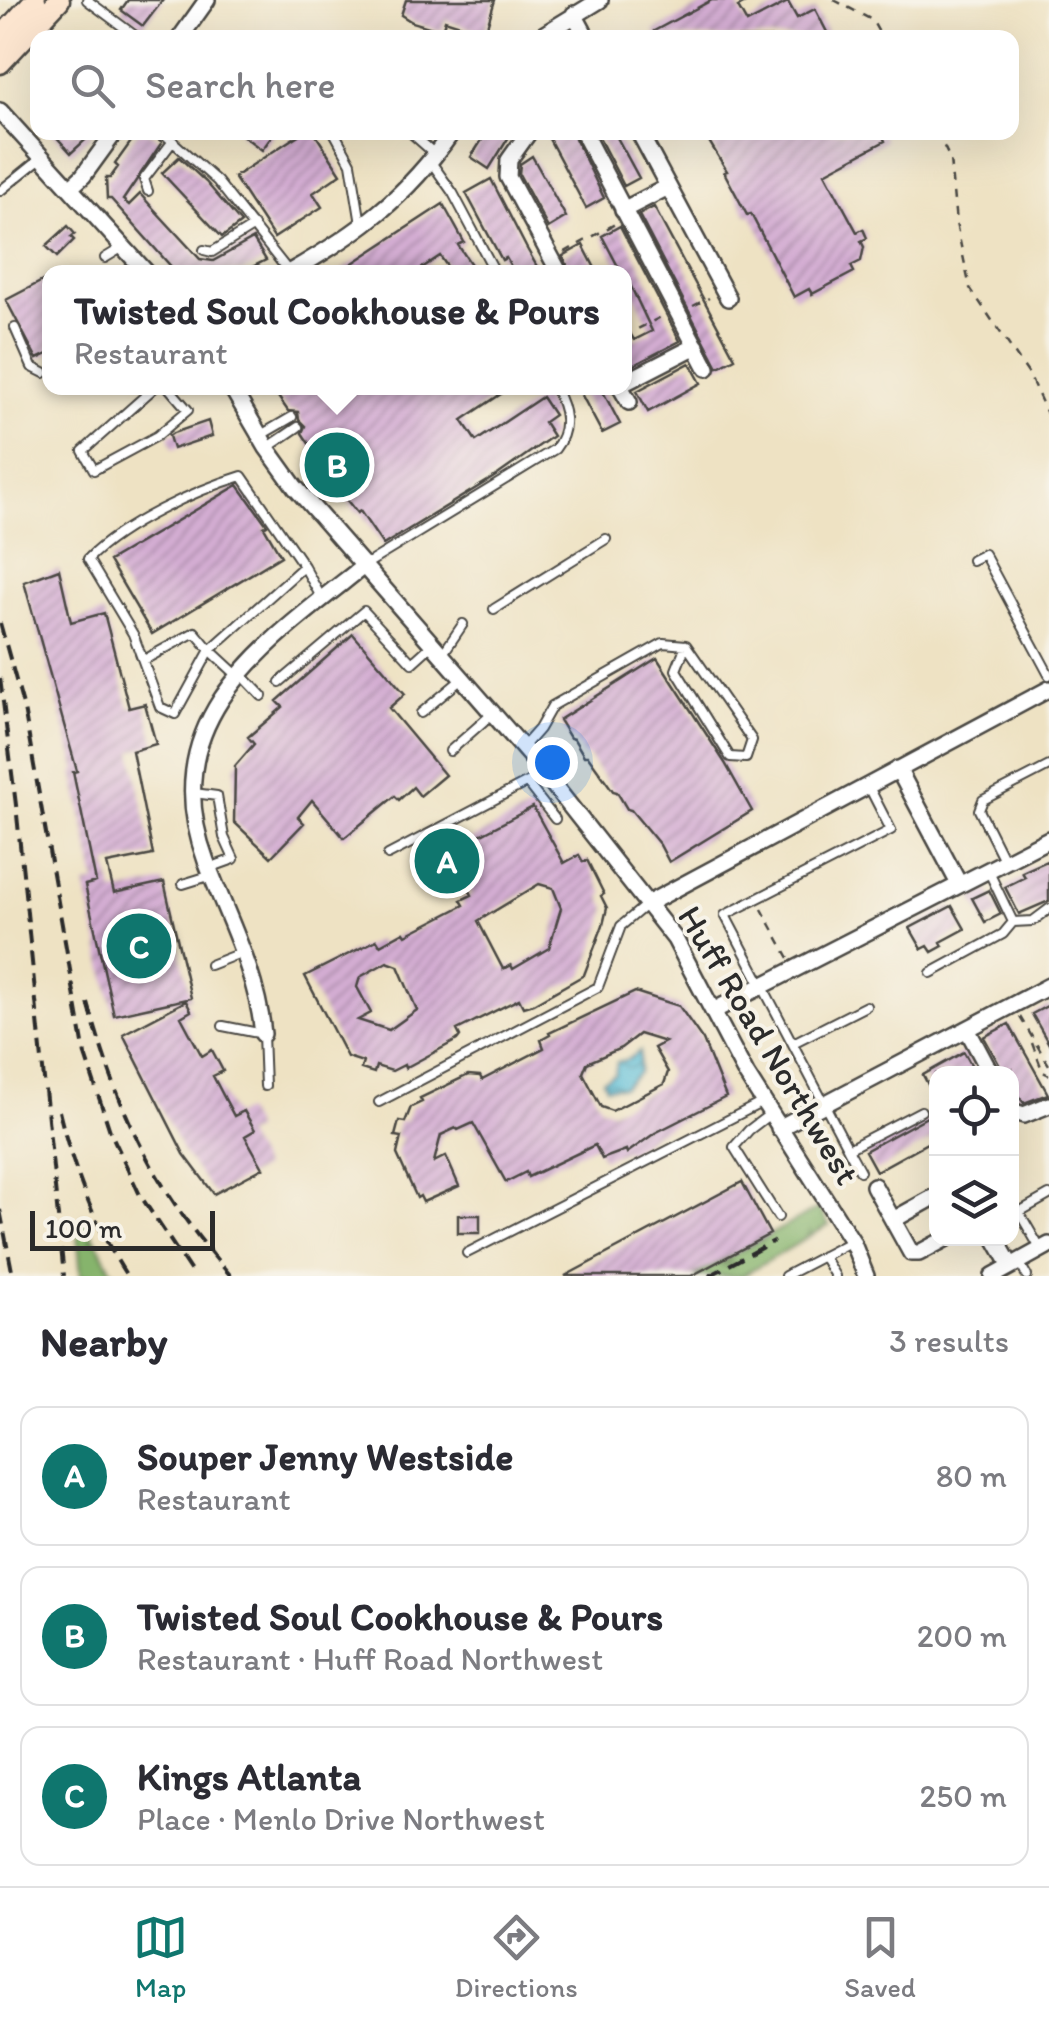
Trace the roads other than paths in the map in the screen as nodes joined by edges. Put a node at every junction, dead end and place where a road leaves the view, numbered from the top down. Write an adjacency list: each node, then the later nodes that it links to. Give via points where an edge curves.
1 (35, 0): 10 (main road)
2 (59, 0): 6 (main road)
3 (86, 0): 7 (lane)
4 (207, 0): 8 (street)
5 (585, 6): 9 (street)
6 (41, 30)
7 (127, 30)
8 (186, 30)
9 (550, 30)
10 (0, 38)
11 (30, 47): 12 (main road)
12 (0, 62)
13 (0, 111): 22 (street)
14 (108, 140): 25 (street)
15 (339, 140): 30 (lane, via 352,163)
16 (418, 140): 23 (lane)
17 (447, 140): 23 (street)
18 (523, 140): 38 (street, via 508,160 508,177)
19 (587, 140): 28 (street)
20 (642, 140): 24 (street)
21 (173, 141): 27 (lane, via 144,179); 29 (lane)
22 (42, 157): 25 (street); 26 (lane)
23 (434, 159): 30 (street); 37 (lane)
24 (668, 187): 28 (street); 39 (street)
25 (70, 188): 31 (street)
26 (0, 191)
27 (148, 191)
28 (621, 216): 41 (street)
29 (254, 226): 32 (lane, via 212,252); 35 (lane)
30 (362, 228): 36 (street)
31 (123, 247): 33 (lane); 34 (street)
32 (204, 250)
33 (105, 258)
34 (140, 265)
35 (289, 265)
36 (303, 265)
37 (491, 265)
38 (555, 265)
39 (728, 298)
40 (15, 328): 43 (lane, via 32,367)
41 (696, 346): 42 (street); 44 (street)
42 (707, 368)
43 (42, 372)
44 (632, 387)
45 (146, 395): 46 (lane, via 82,451 94,470 157,436 188,410)
46 (175, 395)
47 (236, 395): 53 (street, Huff Road Northwest)
48 (558, 395): 56 (lane, via 566,416 564,438 555,448)
49 (292, 417): 50 (lane)
50 (278, 425): 52 (lane); 53 (lane)
51 (298, 427): 52 (lane)
52 (285, 436): 53 (lane)
53 (263, 442): 56 (street, Huff Road Northwest)
54 (606, 538): 59 (lane)
55 (972, 560): 66 (lane, via 984,554)
56 (365, 565): 58 (street); 62 (street, Huff Road Northwest)
57 (304, 566): 58 (lane); 63 (lane); 64 (lane, via 242,476 179,500 101,545 88,559)
58 (322, 599): 65 (street)
59 (494, 610)
60 (463, 624): 62 (lane)
61 (686, 645): 70 (lane); 72 (lane, via 676,670); 75 (lane, via 663,643 552,706)
62 (438, 649): 67 (street, Huff Road Northwest); 68 (lane, via 412,663 364,611)
63 (210, 650): 64 (lane, via 195,632); 64 (lane, via 174,714 160,707); 65 (lane)
64 (144, 660)
65 (238, 674): 71 (lane); 82 (street, via 189,762)
66 (1049, 675)
67 (463, 678): 73 (lane); 74 (street, Huff Road Northwest)
68 (280, 682)
69 (1049, 689): 78 (street)
70 (721, 695): 72 (lane); 72 (lane, via 752,740 746,758 730,757)
71 (262, 696)
72 (702, 712)
73 (421, 713)
74 (493, 713): 75 (street, Huff Road Northwest); 76 (lane)
75 (523, 748): 79 (street, Huff Road Northwest)
76 (450, 751)
77 (1049, 766): 86 (lane, via 980,805)
78 (898, 769): 81 (street); 90 (street)
79 (545, 773): 80 (lane); 91 (street, Huff Road Northwest)
80 (526, 783): 83 (lane); 85 (lane)
81 (868, 785): 91 (street); 97 (lane, via 891,830 725,915)
82 (193, 792): 88 (street, via 188,824); 88 (lane, via 216,796 234,859)
83 (556, 819)
84 (1049, 839): 86 (street)
85 (388, 854)
86 (1005, 862): 87 (street)
87 (988, 870): 90 (street); 93 (lane)
88 (210, 872): 89 (lane); 94 (street)
89 (183, 884)
90 (959, 884): 97 (street)
91 (647, 904): 100 (street, Huff Road Northwest); 107 (lane, via 620,926 598,986)
92 (1049, 909): 93 (lane, via 1032,921)
93 (1013, 922): 96 (lane, via 1003,934)
94 (243, 952): 95 (lane); 103 (street)
95 (210, 966)
96 (931, 972)
97 (763, 985): 100 (street); 104 (lane)
98 (1049, 986): 102 (street)
99 (866, 1006): 104 (lane)
100 (713, 1011): 111 (street, Huff Road Northwest)
101 (223, 1026): 103 (lane)
102 (967, 1029): 105 (street); 108 (street)
103 (264, 1034): 106 (lane)
104 (793, 1043): 108 (lane)
105 (986, 1066)
106 (264, 1086)
107 (379, 1102)
108 (824, 1104): 111 (street); 113 (lane)
109 (1049, 1106): 112 (street)
110 (921, 1111): 113 (lane)
111 (771, 1114): 118 (lane, via 734,1147); 120 (street, Huff Road Northwest); 124 (lane)
112 (1019, 1114)
113 (848, 1149): 114 (lane)
114 (860, 1171)
115 (874, 1186): 119 (street)
116 (1049, 1195): 123 (lane, via 1019,1212)
117 (929, 1200): 119 (street)
118 (778, 1217)
119 (893, 1220): 121 (street, via 911,1254)
120 (852, 1240): 125 (lane); 129 (street, Huff Road Northwest)
121 (933, 1246)
122 (1001, 1246): 126 (street)
123 (1045, 1248): 126 (street)
124 (467, 1253)
125 (823, 1256): 127 (lane); 128 (lane)
126 (1019, 1268): 130 (street)
127 (785, 1276)
128 (835, 1276)
129 (866, 1276)
130 (993, 1276)

